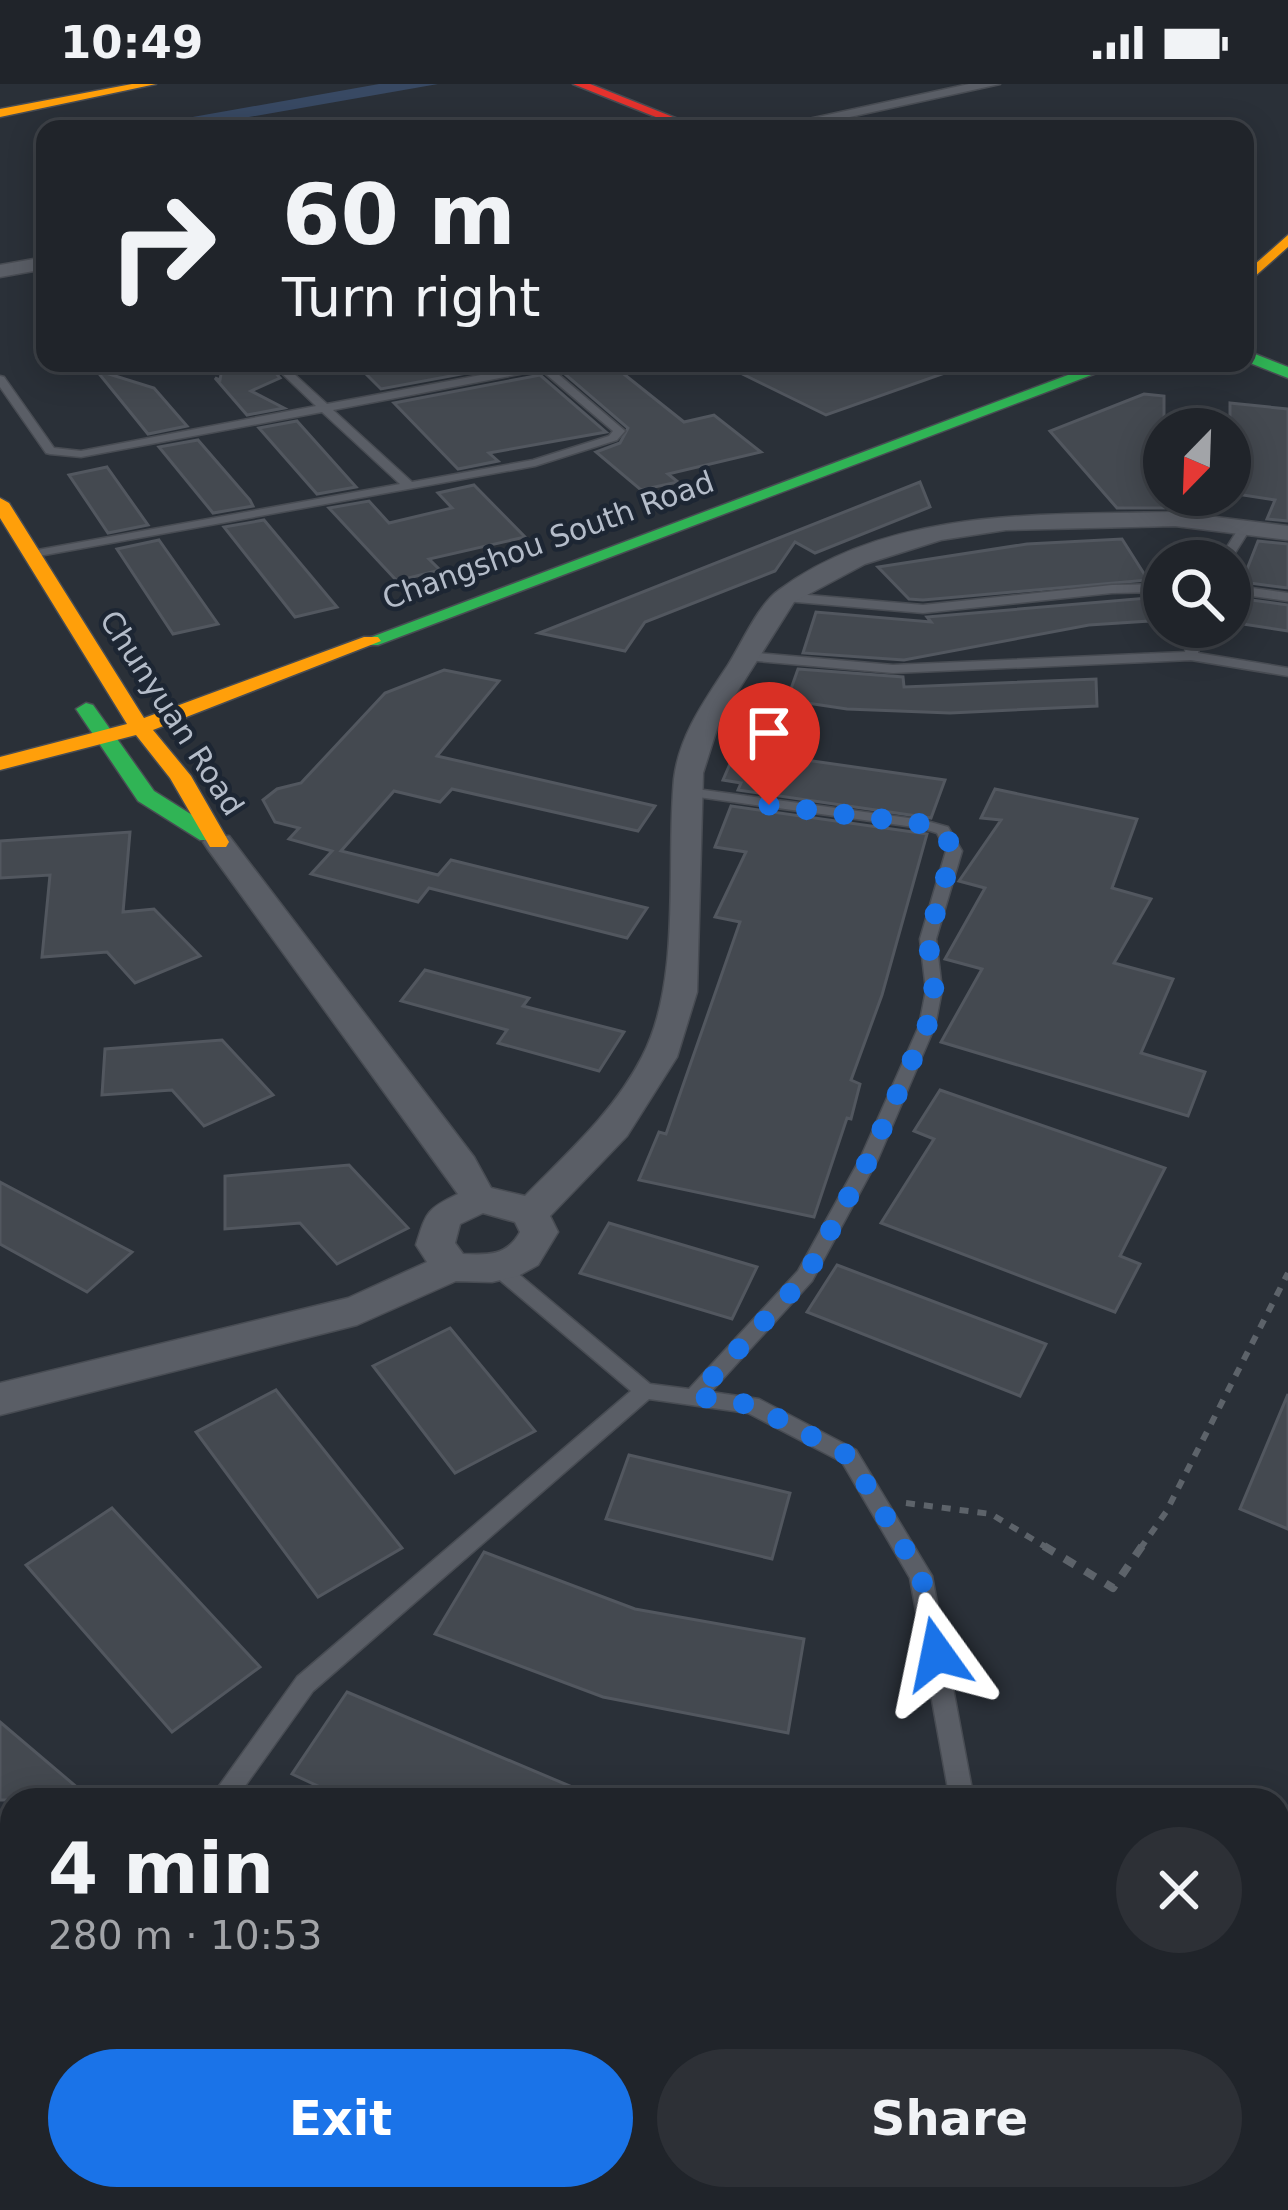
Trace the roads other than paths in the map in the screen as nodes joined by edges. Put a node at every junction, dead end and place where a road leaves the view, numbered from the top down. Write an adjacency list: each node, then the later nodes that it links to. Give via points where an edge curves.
1 (122, 84): 6 (main road)
2 (149, 84): 6 (main road)
3 (555, 84): 7 (main road)
4 (579, 84): 8 (main road)
5 (992, 84): 9 (street)
6 (0, 110)
7 (649, 120)
8 (673, 120)
9 (815, 120)
10 (1288, 238): 13 (main road)
11 (36, 265): 12 (street)
12 (0, 272)
13 (1254, 272)
14 (1254, 346): 15 (main road)
15 (1288, 359)
16 (1254, 360): 22 (main road)
17 (286, 372): 24 (lane)
18 (504, 372): 24 (lane)
19 (550, 372): 25 (lane, via 607,417 619,431 613,438 535,463)
20 (1046, 372): 40 (main road, Changshou South Road)
21 (1090, 372): 40 (main road, Changshou South Road)
22 (1288, 373)
23 (0, 379): 24 (lane, via 50,451 63,454)
24 (322, 406): 25 (lane)
25 (409, 486): 30 (lane)
26 (0, 503): 30 (main road, Chunyuan Road)
27 (1246, 526): 28 (street); 29 (lane); 33 (street, via 1175,519 937,533 856,559)
28 (1288, 533)
29 (1237, 540)
30 (32, 555): 40 (main road, Chunyuan Road)
31 (1143, 590): 33 (lane, via 923,608)
32 (1251, 592): 34 (lane)
33 (785, 597): 36 (street)
34 (1288, 597)
35 (1192, 648): 37 (lane)
36 (746, 656): 37 (lane, via 893,670); 44 (street, via 706,719)
37 (1190, 656): 38 (lane)
38 (1288, 672)
39 (71, 683): 41 (main road, Chunyuan Road)
40 (135, 720): 41 (main road, Changshou South Road); 45 (main road, Chunyuan Road)
41 (98, 730): 42 (main road, Changshou South Road); 43 (main road, Changshou South Road); 45 (main road, Chunyuan Road, via 146,796)
42 (0, 745)
43 (0, 764)
44 (689, 792): 47 (street, via 680,992 660,1057 614,1126); 51 (lane, via 923,824 943,830 953,851 928,939 934,990 927,1026 869,1159 806,1276)
45 (218, 842): 46 (street)
46 (478, 1199): 47 (street); 48 (street, via 443,1216 435,1246)
47 (530, 1213): 49 (street, via 539,1232 533,1250)
48 (452, 1267): 49 (street); 52 (street, via 357,1310)
49 (502, 1271): 50 (lane)
50 (645, 1391): 51 (lane); 53 (lane, via 305,1684)
51 (695, 1396): 54 (lane, via 752,1405 849,1456 921,1576)
52 (0, 1399)
53 (230, 1788)
54 (960, 1788)

